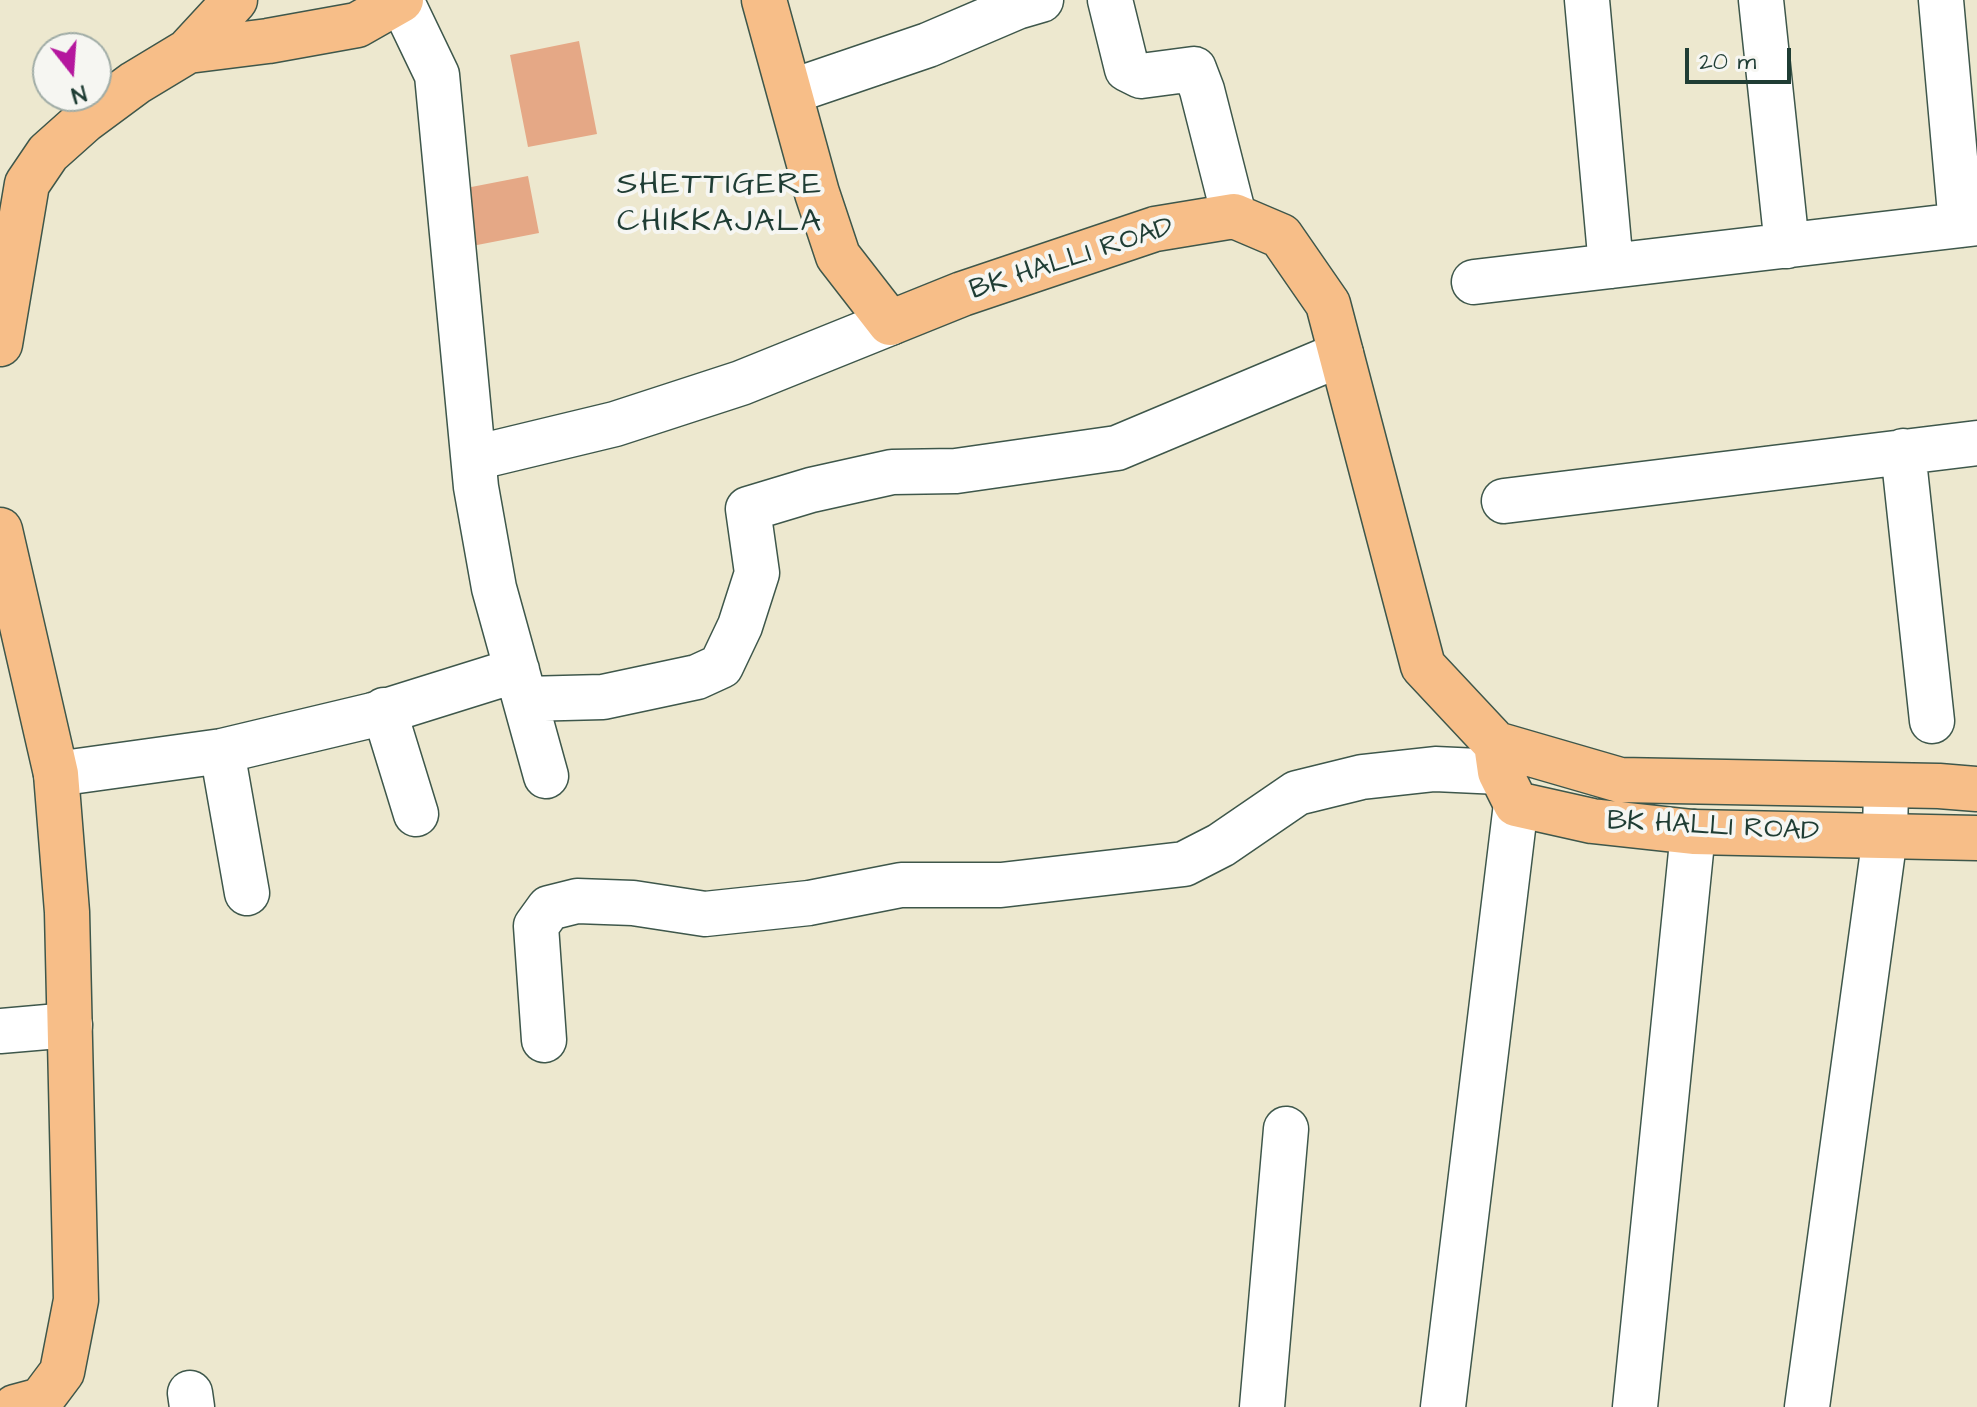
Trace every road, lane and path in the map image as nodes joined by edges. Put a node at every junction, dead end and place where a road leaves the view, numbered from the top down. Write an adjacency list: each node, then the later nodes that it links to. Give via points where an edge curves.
1 (235, 0): 9 (main road)
2 (401, 0): 9 (main road, via 357,25); 21 (street, via 437,75)
3 (764, 0): 10 (main road)
4 (1110, 0): 11 (street, via 1127,69 1141,76 1194,69)
5 (1587, 0): 14 (street)
6 (1761, 0): 13 (street)
7 (1941, 0): 12 (street)
8 (1025, 2): 10 (street, via 928,45)
9 (188, 51): 17 (main road, via 85,120 48,153 27,184)
10 (790, 92): 16 (main road, via 838,256)
11 (1234, 216): 16 (main road, BK HALLI ROAD, via 1155,229); 18 (main road, via 1281,236 1328,304)
12 (1969, 224): 13 (street)
13 (1787, 246): 14 (street)
14 (1611, 266): 15 (street)
15 (1474, 282)
16 (890, 323): 21 (street, via 657,411)
17 (0, 344)
18 (1341, 354): 24 (street, via 1117,448 956,471 892,472 748,509 757,573 721,666 697,677 603,697); 28 (main road, via 1423,666)
19 (1977, 443): 20 (street)
20 (1903, 451): 22 (street); 26 (street)
21 (474, 458): 24 (street, via 494,588)
22 (1504, 501)
23 (0, 530): 29 (main road)
24 (521, 685): 25 (street); 30 (street)
25 (384, 710): 27 (street); 33 (street)
26 (1932, 721)
27 (222, 751): 29 (street); 37 (street)
28 (1504, 773): 31 (main road, BK HALLI ROAD); 34 (main road, BK HALLI ROAD, via 1592,821); 40 (street, via 1435,769 1362,777 1297,793 1184,864 1001,885 901,885 809,903 705,914 633,903 577,901 549,908 536,926); 44 (street)
29 (56, 774): 38 (main road)
30 (546, 776)
31 (1886, 787): 32 (main road, BK HALLI ROAD); 35 (street)
32 (1977, 789)
33 (416, 814)
34 (1693, 832): 35 (main road, BK HALLI ROAD); 45 (street)
35 (1885, 836): 36 (main road, BK HALLI ROAD); 46 (street)
36 (1977, 838)
37 (247, 893)
38 (70, 1025): 39 (street); 42 (main road, via 76,1300 62,1372 41,1400)
39 (0, 1031)
40 (544, 1040)
41 (1286, 1129): 43 (street)
42 (15, 1407)
43 (1262, 1407)
44 (1443, 1407)
45 (1635, 1407)
46 (1807, 1407)

